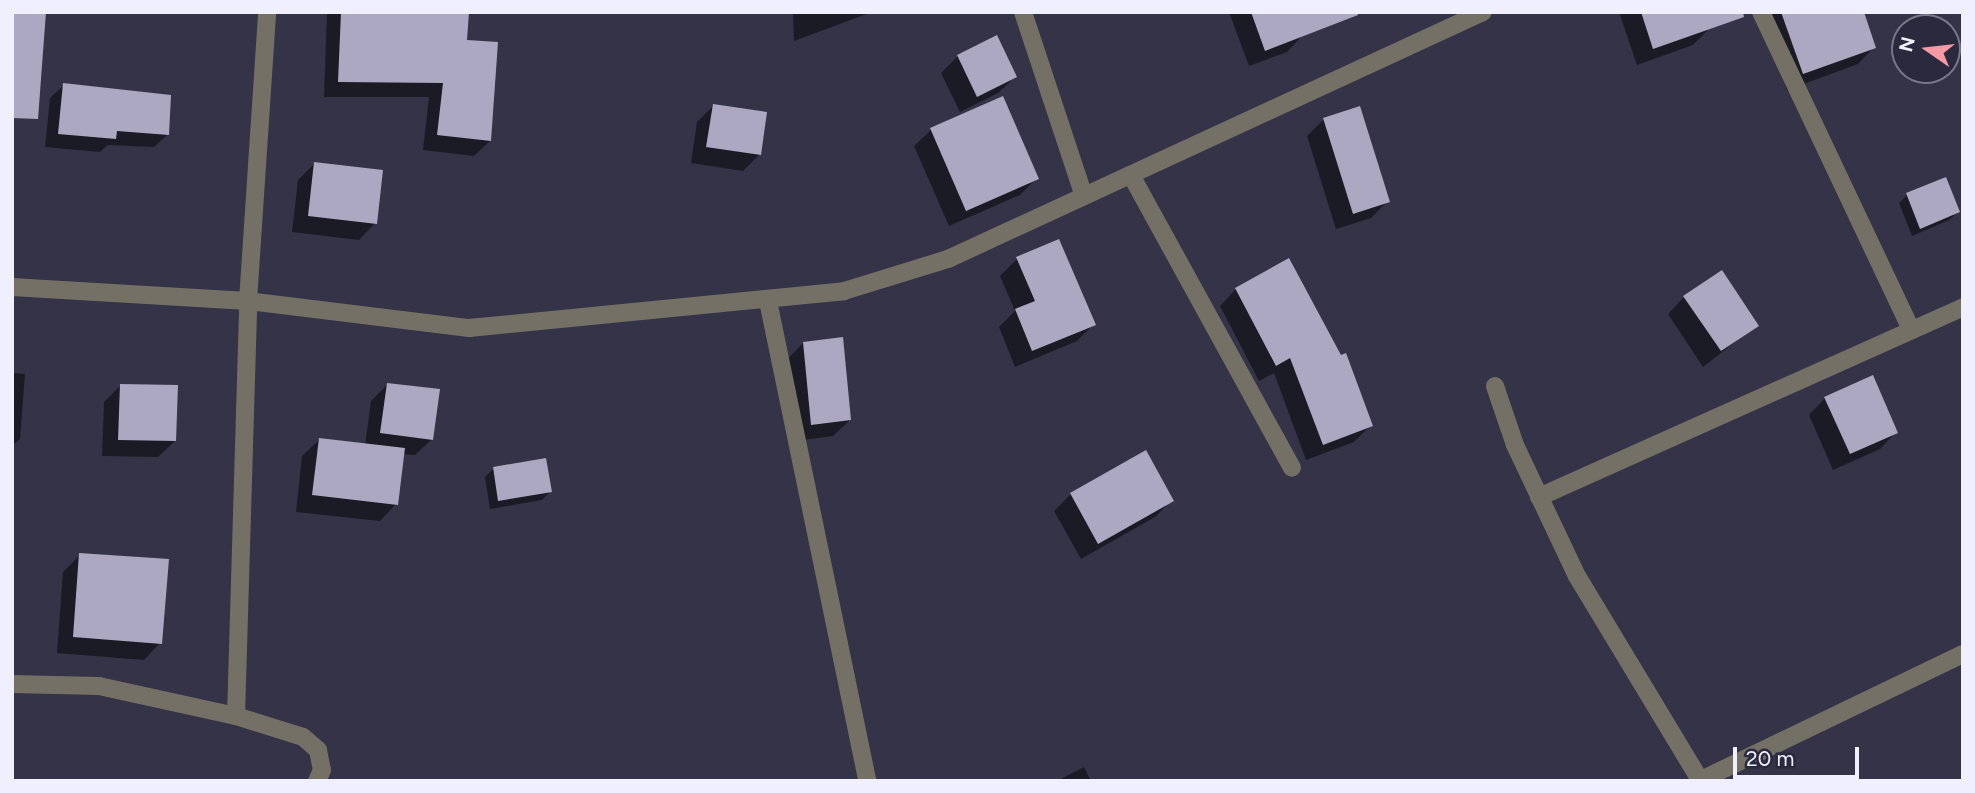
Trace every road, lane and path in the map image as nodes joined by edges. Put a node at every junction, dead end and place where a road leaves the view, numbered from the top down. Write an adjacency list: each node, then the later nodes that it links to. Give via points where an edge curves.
1 (267, 12): 8 (street)
2 (1023, 12): 6 (street)
3 (1483, 12): 5 (street)
4 (1760, 12): 11 (street)
5 (1131, 175): 6 (street); 13 (street)
6 (1084, 196): 9 (street, via 948,259 844,291)
7 (12, 286): 8 (street)
8 (248, 301): 9 (street, via 469,328); 17 (street)
9 (768, 301): 20 (street)
10 (1963, 307): 11 (street)
11 (1911, 330): 14 (street)
12 (1495, 386): 14 (street)
13 (1292, 468)
14 (1539, 497): 18 (street, via 1577,576)
15 (1963, 654): 18 (street)
16 (12, 684): 17 (street, via 99,686)
17 (236, 716): 19 (street, via 303,737 318,750 322,770)
18 (1699, 780)
19 (317, 781)
20 (867, 781)

